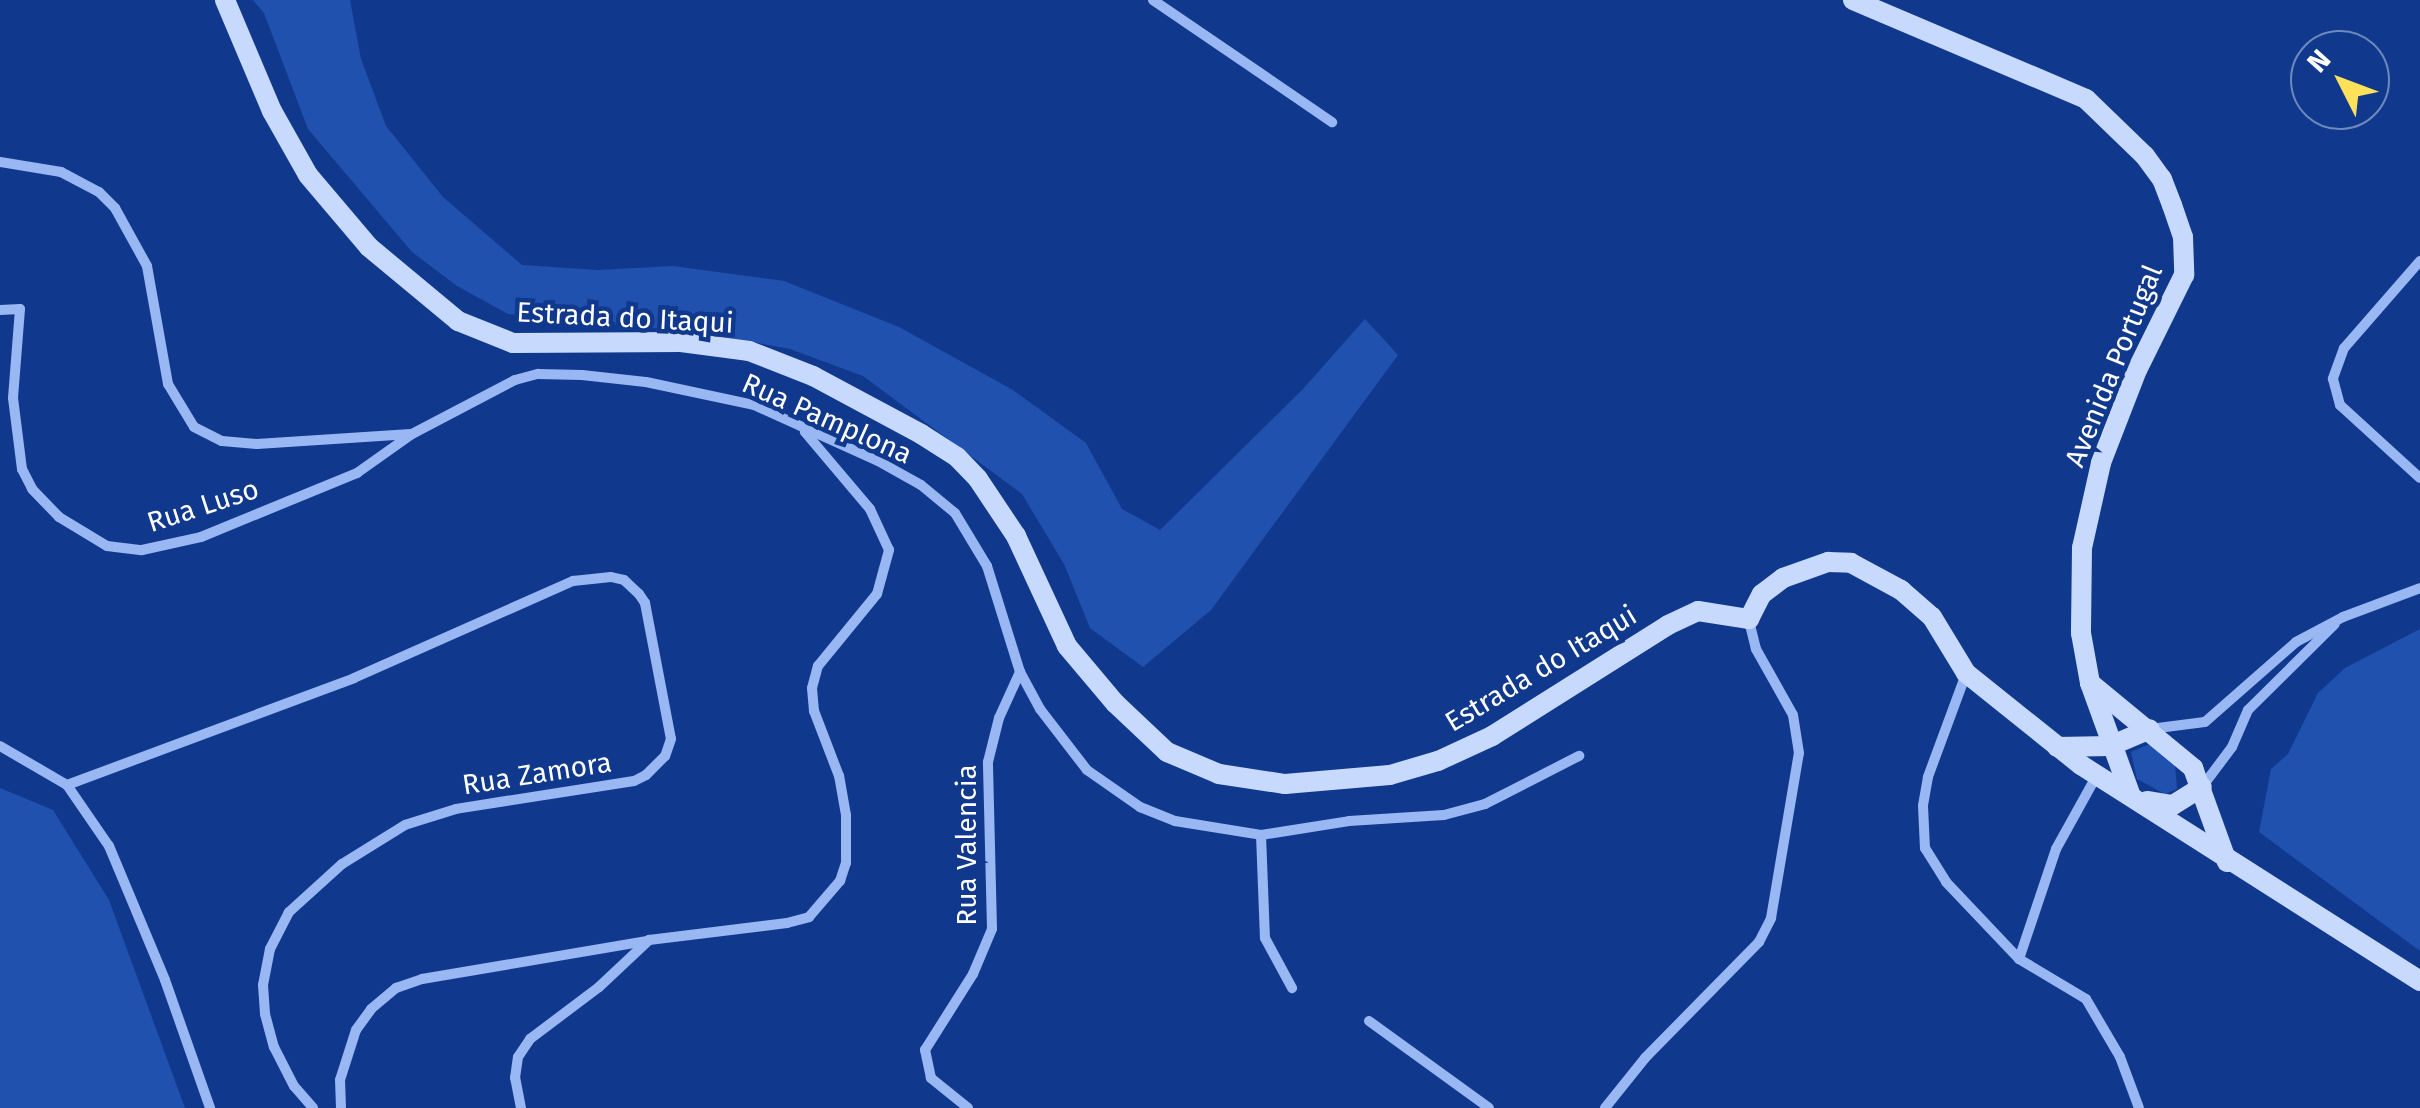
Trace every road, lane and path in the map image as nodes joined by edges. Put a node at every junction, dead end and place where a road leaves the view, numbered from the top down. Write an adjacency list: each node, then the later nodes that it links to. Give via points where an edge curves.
1 (224, 0): 13 (street, Estrada do Itaqui, via 308,176 369,248 458,321 514,343 680,342 748,351 813,376 921,434 978,479 1016,536 1068,646 1115,703 1167,752 1219,774 1285,784 1390,775 1438,761 1492,736 1668,625 1698,612)
2 (1152, 0): 4 (street)
3 (1853, 0): 16 (street, Avenida Portugal, via 2086,100 2145,156 2172,205 2183,237 2184,276 2138,370 2089,504 2080,603)
4 (1332, 122)
5 (0, 162): 9 (street, via 61,172 116,208 146,266 168,384 194,427 222,441 257,444)
6 (2420, 261): 10 (street, via 2344,348 2333,379 2340,404)
7 (0, 310): 9 (street, Rua Luso, via 20,310 13,398 22,469 59,516 107,546 142,550 201,537 358,474)
8 (802, 427): 9 (street, Rua Pamplona, via 697,391 538,374 496,388); 14 (street, Rua Pamplona, via 921,485 954,513 987,566); 28 (street, via 870,509 888,550 876,594 818,666 812,688 838,776 846,862 840,881 810,916)
9 (412, 434)
10 (2420, 478)
11 (2420, 588): 12 (street)
12 (2343, 617): 17 (street, via 2296,642 2205,722); 24 (street, via 2248,710 2232,747)
13 (1748, 618): 15 (street, via 1762,594 1783,578 1828,562 1851,563 1886,580 1932,617); 39 (street, via 1756,649 1793,715 1799,753 1771,918 1759,942)
14 (1020, 672): 26 (street, Rua Pamplona, via 1064,743 1112,792 1175,820); 37 (street, Rua Valencia, via 998,718 988,762 992,929 973,974 925,1050 931,1078)
15 (1966, 674): 20 (street); 29 (street, via 1928,777 1926,848 1946,882)
16 (2090, 683): 17 (street); 19 (street, Avenida Portugal)
17 (2150, 729): 19 (street); 24 (street, via 2194,768)
18 (0, 746): 23 (street)
19 (2110, 746): 20 (street); 25 (street, Avenida Portugal)
20 (2057, 747): 22 (street)
21 (1578, 756): 26 (street, Rua Pamplona, via 1485,804 1444,815)
22 (2097, 775): 25 (street); 29 (street, via 2056,849)
23 (68, 786): 33 (street, via 132,896); 34 (street, Rua Zamora, via 354,678 573,581 624,580 639,594 671,738 657,765 634,780 456,809 405,825 342,864 289,912 270,949 265,1014 274,1047)
24 (2202, 788): 25 (street, via 2173,805); 27 (street)
25 (2131, 796): 27 (street)
26 (1261, 835): 31 (street, via 1265,938)
27 (2228, 862): 30 (street, via 2267,880)
28 (649, 940): 35 (street, via 396,988 356,1030 340,1080); 36 (street, via 530,1039 515,1078)
29 (2020, 959): 40 (street, via 2086,999 2120,1057)
30 (2420, 981)
31 (1292, 988)
32 (1369, 1021): 38 (street)
33 (210, 1108)
34 (313, 1108)
35 (341, 1108)
36 (521, 1108)
37 (968, 1108)
38 (1489, 1108)
39 (1604, 1108)
40 (2139, 1108)

